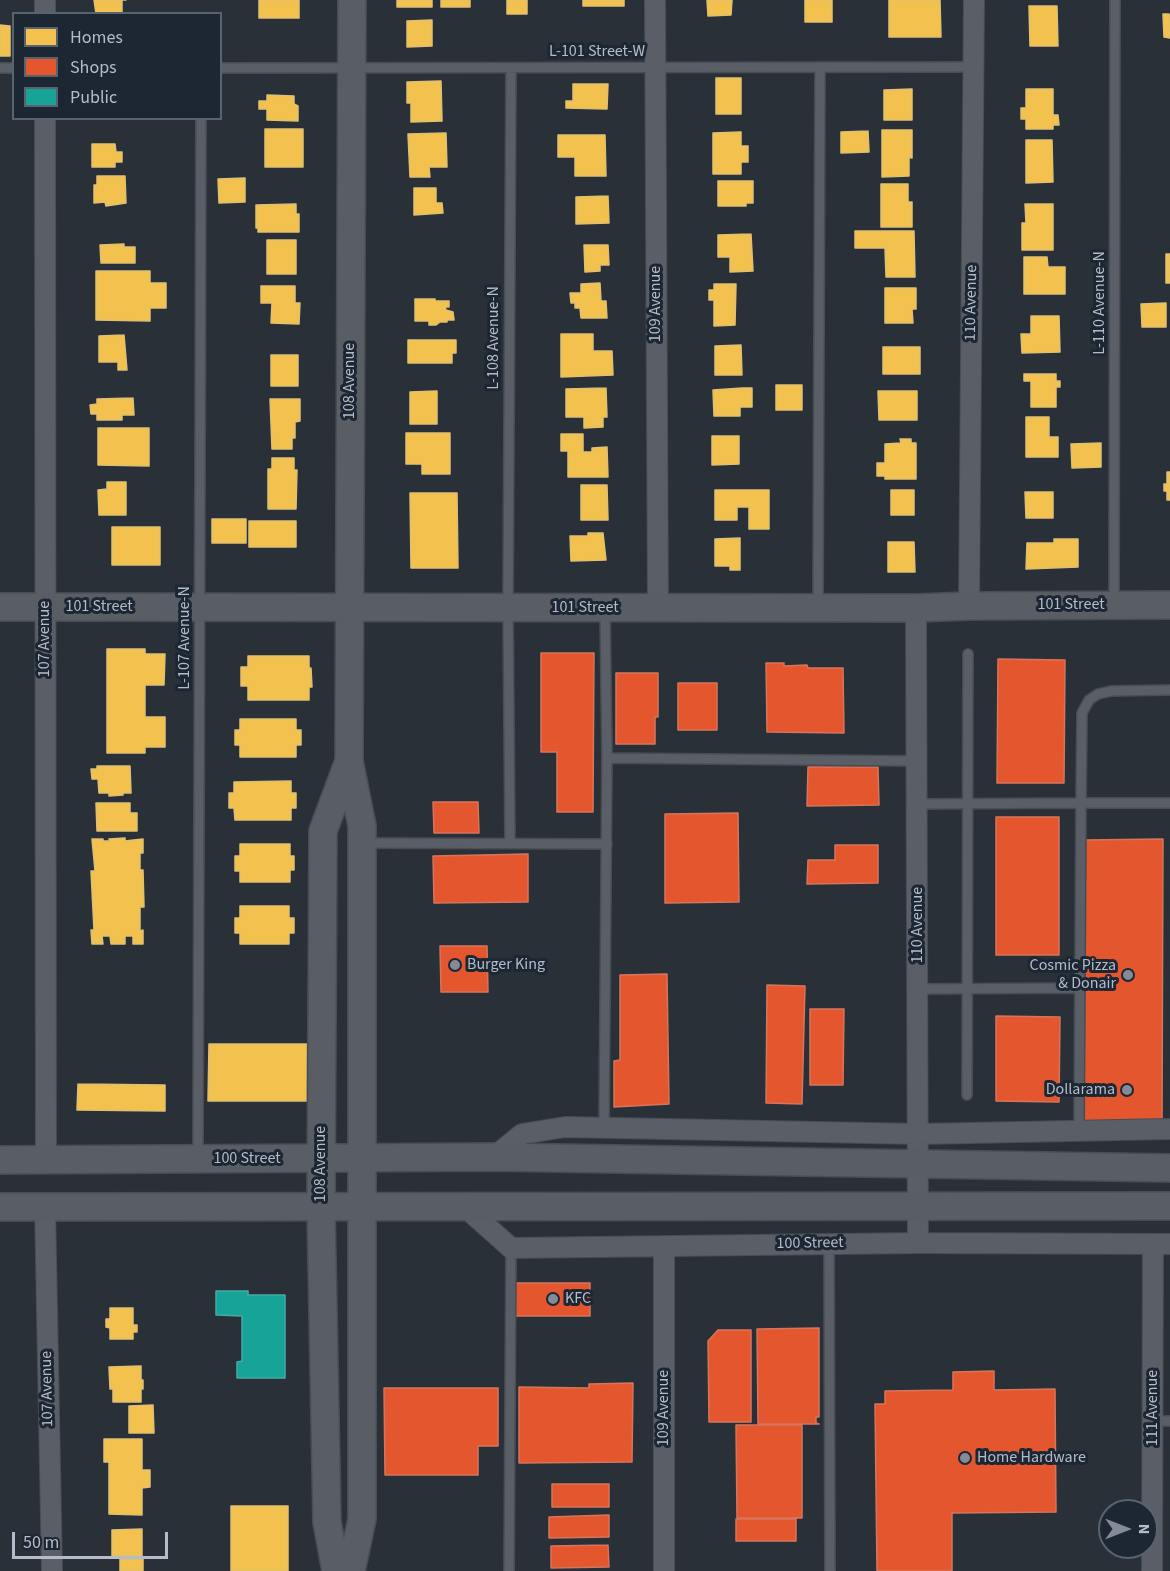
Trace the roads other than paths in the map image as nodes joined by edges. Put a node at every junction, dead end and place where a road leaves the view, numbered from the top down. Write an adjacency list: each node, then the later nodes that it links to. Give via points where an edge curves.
1 (352, 0): 9 (street, 108 Avenue)
2 (655, 0): 5 (street, 109 Avenue)
3 (974, 0): 7 (street, 110 Avenue)
4 (1115, 0): 13 (lane, L-110 Avenue-N)
5 (656, 67): 6 (lane, L-101 Street-W); 10 (lane, L-101 Street-W); 23 (street, 109 Avenue)
6 (820, 67): 7 (lane, L-101 Street-W); 18 (lane)
7 (974, 67): 15 (street, 110 Avenue)
8 (222, 68): 9 (lane, L-101 Street-W)
9 (352, 68): 10 (lane, L-101 Street-W); 20 (street, 108 Avenue)
10 (511, 68): 21 (lane, L-108 Avenue-N)
11 (45, 120): 17 (street, 107 Avenue)
12 (201, 120): 19 (lane, L-107 Avenue-N)
13 (1114, 605): 14 (street, 101 Street); 15 (street, 101 Street)
14 (1170, 605)
15 (969, 606): 24 (street, 101 Street)
16 (0, 607): 17 (street, 101 Street)
17 (45, 607): 19 (street, 101 Street); 50 (street, 107 Avenue)
18 (818, 607): 23 (street, 101 Street); 24 (street, 101 Street)
19 (200, 608): 20 (street, 101 Street); 48 (lane, L-107 Avenue-N)
20 (349, 608): 21 (street, 101 Street); 28 (street, 108 Avenue)
21 (507, 608): 22 (street, 101 Street); 35 (lane, L-108 Avenue-N)
22 (605, 608): 23 (street, 101 Street); 27 (lane)
23 (657, 608)
24 (916, 608): 29 (street, 110 Avenue)
25 (968, 654): 33 (lane)
26 (1170, 690): 30 (lane, via 1111,691 1089,700 1082,713)
27 (607, 758): 29 (lane); 36 (lane)
28 (348, 761): 34 (street, 108 Avenue); 46 (street, 108 Avenue, via 323,831)
29 (917, 761): 32 (street, 110 Avenue)
30 (1081, 803): 31 (lane); 33 (lane); 38 (lane)
31 (1170, 803)
32 (917, 804): 33 (lane); 39 (street, 110 Avenue)
33 (967, 804): 37 (lane)
34 (362, 843): 35 (lane); 47 (street, 108 Avenue)
35 (510, 844): 36 (lane)
36 (607, 844): 41 (lane)
37 (967, 988): 38 (lane); 39 (lane); 40 (lane)
38 (1080, 988): 43 (lane)
39 (918, 989): 44 (street, 110 Avenue)
40 (967, 1095)
41 (604, 1128): 44 (street); 45 (street, via 565,1127 522,1134)
42 (1170, 1130): 43 (street)
43 (1079, 1131): 44 (street)
44 (919, 1134): 51 (street, 110 Avenue)
45 (494, 1157): 47 (street, 100 Street); 51 (street, 100 Street)
46 (321, 1158): 47 (street, 100 Street); 48 (street, 100 Street); 59 (street, 108 Avenue)
47 (361, 1158): 56 (street, 108 Avenue)
48 (197, 1159): 50 (street, 100 Street)
49 (0, 1160): 50 (street, 100 Street)
50 (46, 1160)
51 (918, 1165): 52 (street, 100 Street); 58 (street, 110 Avenue)
52 (1170, 1168)
53 (45, 1206): 55 (street); 59 (street); 66 (street, 107 Avenue)
54 (1170, 1206): 58 (street)
55 (0, 1207)
56 (362, 1207): 57 (street); 59 (street); 68 (street, 108 Avenue, via 362,1519)
57 (465, 1207): 58 (street); 64 (street)
58 (918, 1207): 60 (street, 110 Avenue)
59 (321, 1208): 67 (street, 108 Avenue, via 327,1522)
60 (918, 1243): 61 (street, 100 Street); 62 (street, 100 Street)
61 (829, 1244): 63 (street, 100 Street); 71 (lane)
62 (1162, 1244): 65 (street, 111 Avenue)
63 (664, 1246): 64 (street, 100 Street); 70 (street, 109 Avenue)
64 (511, 1248): 69 (lane)
65 (1161, 1421): 72 (street, 111 Avenue)
66 (52, 1571)
67 (336, 1571)
68 (351, 1571)
69 (509, 1571)
70 (664, 1571)
71 (830, 1571)
72 (1152, 1571)

